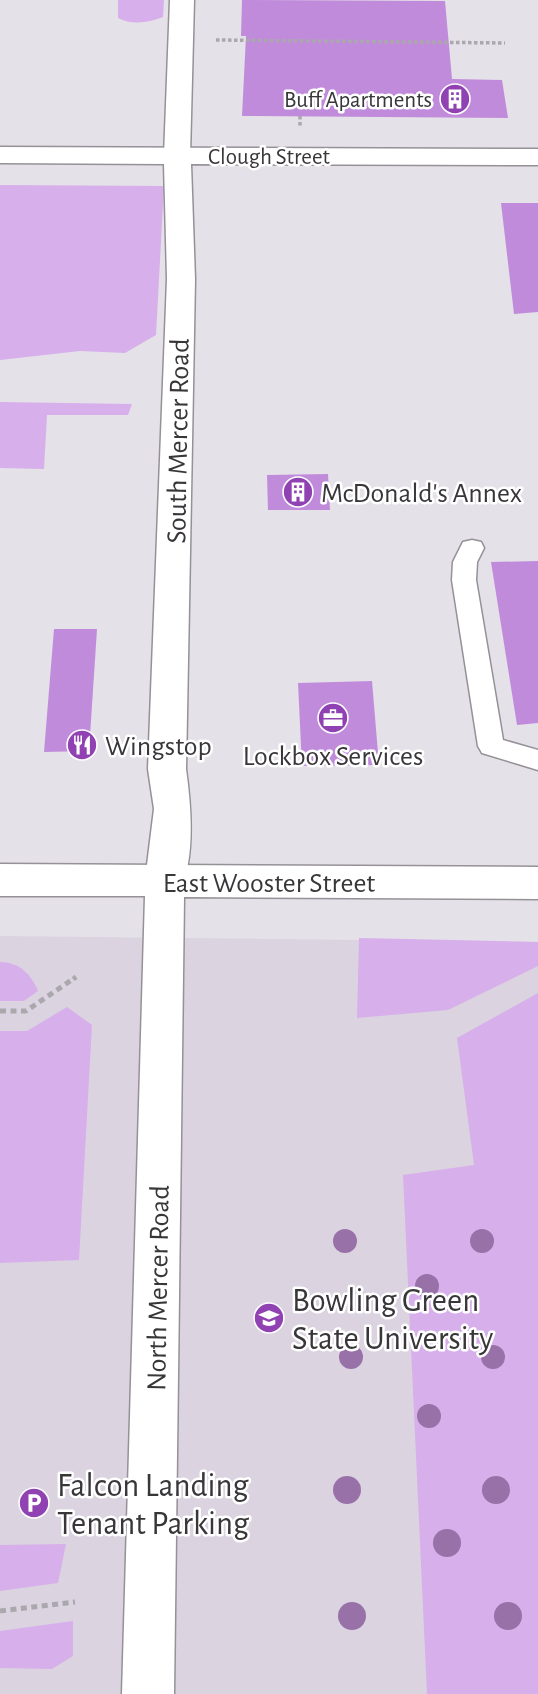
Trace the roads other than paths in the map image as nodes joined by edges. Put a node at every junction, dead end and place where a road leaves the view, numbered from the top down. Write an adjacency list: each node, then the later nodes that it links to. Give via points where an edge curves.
1 (182, 0): 3 (street, South Mercer Road)
2 (0, 155): 3 (street, Clough Street)
3 (177, 156): 4 (street, Clough Street); 8 (street, South Mercer Road, via 181,279 167,769 173,809)
4 (538, 157)
5 (472, 548): 6 (lane, via 464,580 491,746)
6 (538, 760)
7 (0, 880): 8 (street, East Wooster Street)
8 (165, 881): 9 (street, East Wooster Street); 10 (street, North Mercer Road)
9 (538, 883)
10 (148, 1694)

